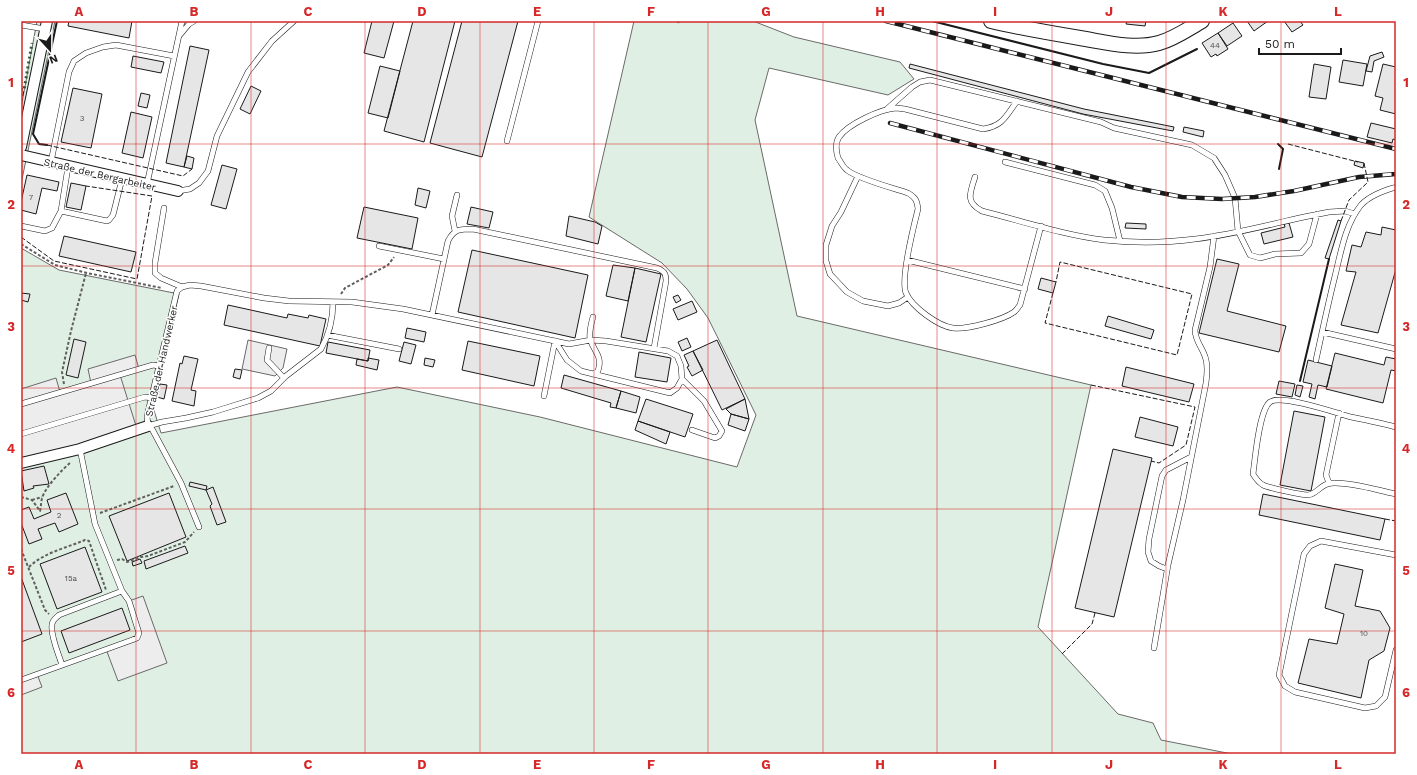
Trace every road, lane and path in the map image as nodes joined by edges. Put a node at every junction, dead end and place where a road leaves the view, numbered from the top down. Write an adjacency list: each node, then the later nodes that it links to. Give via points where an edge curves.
1 (182, 21): 9 (lane)
2 (194, 21): 9 (lane)
3 (294, 21): 24 (lane, via 272,41 248,72 217,136 208,171 199,183 190,189)
4 (538, 21): 13 (lane)
5 (991, 21): 6 (main road, via 1054,34 1129,45 1158,44)
6 (1202, 21)
7 (21, 25): 8 (lane)
8 (46, 25): 14 (street)
9 (178, 36): 10 (lane)
10 (174, 56): 16 (lane, via 116,45 86,53 74,61 69,72); 22 (lane)
11 (1017, 101): 12 (lane, via 930,80 912,87); 12 (lane, via 1001,122 993,128 983,129 896,108); 32 (lane, via 1101,122 1114,128 1192,145 1214,158 1225,175 1235,198)
12 (886, 110): 19 (lane, via 862,120 838,138 837,155 842,165)
13 (507, 141)
14 (21, 147)
15 (21, 156): 16 (street, Straße der Bergarbeiter)
16 (50, 162): 18 (street, Straße der Bergarbeiter)
17 (1005, 162): 35 (lane, via 1095,185 1105,191)
18 (68, 166): 21 (street, Straße der Bergarbeiter); 27 (lane)
19 (858, 176): 40 (lane, via 908,193 917,201 918,209); 44 (lane, via 832,226 826,245 826,261 830,274 847,292 863,301 888,306)
20 (975, 177): 31 (lane, via 970,199 974,207)
21 (122, 179): 22 (street, Straße der Bergarbeiter); 27 (lane, via 109,220)
22 (147, 184): 24 (street, Straße der Bergarbeiter)
23 (1396, 187): 29 (lane, via 1371,197)
24 (178, 191)
25 (457, 195): 33 (lane, via 452,216)
26 (164, 208): 43 (lane, via 155,273)
27 (61, 211): 30 (lane, via 52,228 45,231)
28 (1318, 214): 29 (lane, via 1345,211); 32 (lane); 32 (lane, via 1309,244 1301,253 1276,254 1260,258 1250,255)
29 (1355, 214): 48 (lane, via 1344,238)
30 (21, 226)
31 (1041, 226): 35 (lane, via 1103,240); 42 (lane)
32 (1238, 231): 34 (lane)
33 (455, 232): 39 (lane, via 448,241); 53 (lane, via 473,229 664,271 666,281)
34 (1214, 236): 35 (lane, via 1166,242); 71 (lane, via 1210,267 1195,330 1195,336 1206,359 1207,370)
35 (1120, 241)
36 (21, 244): 41 (path, via 55,265)
37 (379, 246): 38 (lane)
38 (399, 250): 39 (lane); 45 (path, via 388,266 345,288)
39 (444, 259): 46 (lane)
40 (907, 260): 42 (lane); 44 (lane, via 904,284)
41 (87, 273): 43 (path); 61 (path, via 62,372)
42 (1024, 288): 44 (lane, via 1020,305 1015,311 1007,316 964,329 940,325)
43 (179, 289): 45 (lane, via 201,286 289,301); 57 (lane, Straße der Handwerker)
44 (908, 297)
45 (335, 302): 46 (lane, via 395,308); 49 (lane)
46 (432, 316): 51 (lane)
47 (592, 317): 50 (lane, via 589,332)
48 (1322, 332): 55 (lane); 56 (lane)
49 (327, 335): 54 (lane); 59 (lane, via 321,350)
50 (591, 340): 51 (lane, via 569,344); 53 (lane); 58 (lane, via 600,363 598,371)
51 (555, 341): 58 (lane, via 568,360 582,371); 62 (lane)
52 (270, 348): 59 (lane, via 267,360)
53 (654, 348): 60 (lane, via 668,350 677,356)
54 (399, 349)
55 (1396, 349)
56 (1316, 360)
57 (159, 366): 61 (lane, via 153,365); 63 (lane, Straße der Handwerker)
58 (593, 374): 60 (lane, via 670,393 677,388)
59 (284, 378): 66 (lane, via 258,398 213,412)
60 (682, 379): 68 (lane, via 704,401 722,431 720,436 715,438)
61 (65, 391): 64 (lane)
62 (544, 396)
63 (152, 398): 66 (lane, Straße der Handwerker, via 147,416); 69 (lane, via 145,397)
64 (21, 404)
65 (1339, 413): 67 (lane); 74 (lane, via 1326,476); 74 (lane, via 1274,400 1265,409 1255,457 1253,474 1264,486 1308,495)
66 (148, 426): 70 (street, Straße der Handwerker); 73 (lane)
67 (1396, 427)
68 (692, 430)
69 (21, 434)
70 (81, 452): 72 (street, Straße der Handwerker); 77 (path); 79 (lane)
71 (1191, 457): 85 (lane); 85 (lane, via 1166,470 1162,476 1148,552 1151,561)
72 (21, 463)
73 (181, 483): 79 (path); 80 (lane)
74 (1329, 483): 75 (lane, via 1343,483)
75 (1396, 494)
76 (21, 497): 78 (path)
77 (42, 497): 78 (path); 78 (path, via 40,511)
78 (32, 500)
79 (93, 516): 83 (lane)
80 (199, 527): 83 (path, via 185,542 127,562 122,559)
81 (21, 549): 84 (path)
82 (1396, 555): 90 (lane, via 1321,541 1310,546 1304,554 1279,675 1285,686 1295,692 1365,708 1376,706 1386,697)
83 (110, 563): 86 (lane)
84 (29, 567): 87 (path, via 46,555 85,540 89,541); 88 (path, via 45,610)
85 (1167, 568): 89 (lane)
86 (122, 591): 87 (lane); 91 (lane, via 129,601 138,629 137,638)
87 (109, 596): 88 (lane, via 59,615)
88 (53, 620): 91 (lane, via 52,631)
89 (1154, 648)
90 (1396, 650)
91 (62, 665): 92 (lane)
92 (21, 680)

